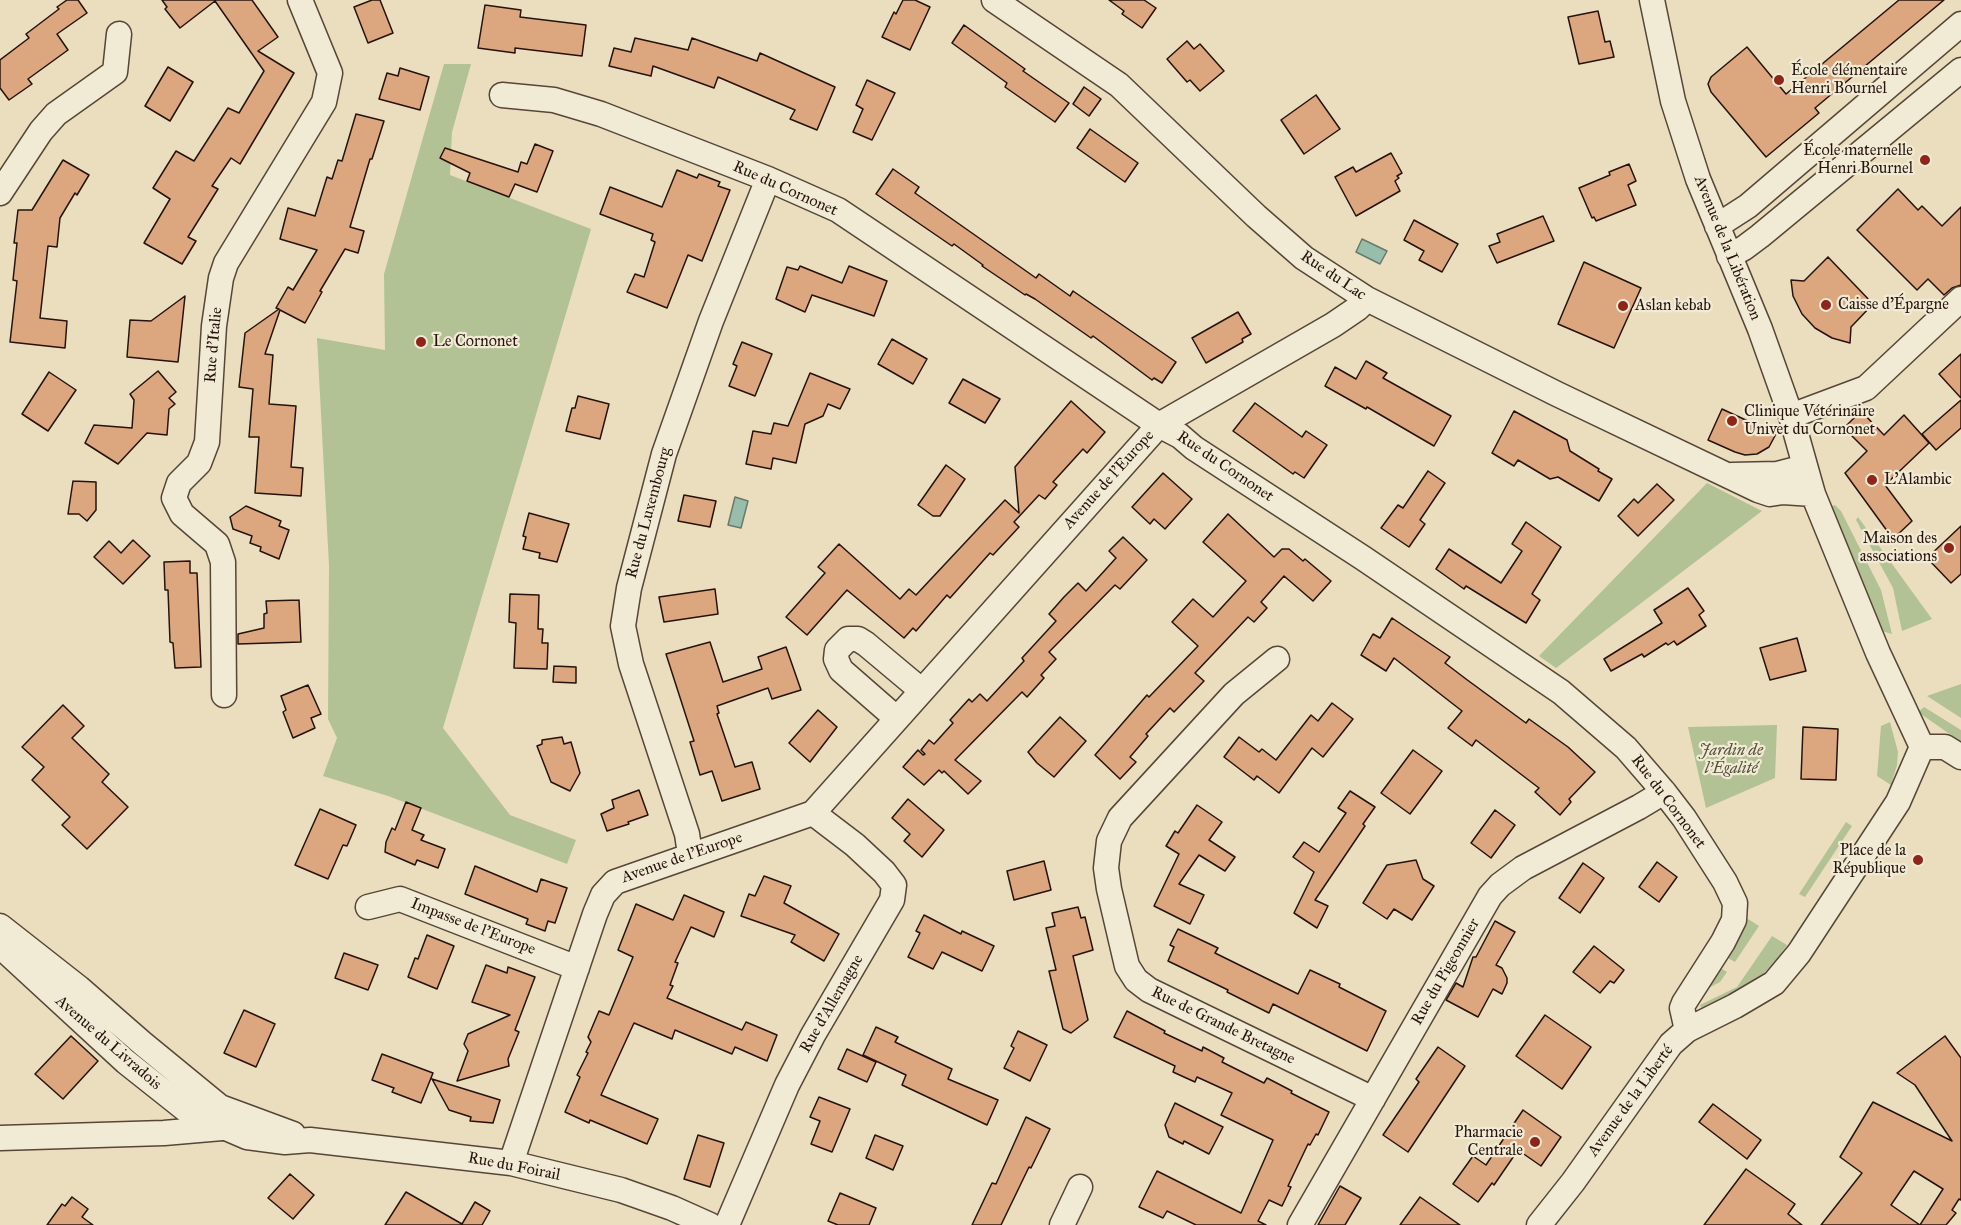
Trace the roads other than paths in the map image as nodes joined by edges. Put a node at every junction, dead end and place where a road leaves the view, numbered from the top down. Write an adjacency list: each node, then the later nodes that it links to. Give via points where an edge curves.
1 (300, 0): 21 (street, Rue d'Italie, via 330,73 324,102 226,263 214,326 207,442 199,463 179,483 174,498 182,514 217,544 223,562)
2 (994, 0): 12 (street, Rue du Lac, via 1119,85 1304,258)
3 (1652, 0): 10 (street, Avenue de la Libération, via 1673,101)
4 (1961, 24): 10 (street, via 1748,207)
5 (119, 34): 9 (street, via 114,72 56,114)
6 (1961, 70): 11 (street, via 1760,236)
7 (502, 95): 8 (street, Rue du Cornonet, via 554,100 601,114)
8 (768, 179): 15 (street, Rue du Cornonet, via 837,210); 27 (street, Rue du Luxembourg, via 711,321 664,454 623,626 631,664 687,834)
9 (0, 193)
10 (1717, 226): 11 (street, Avenue de la Libération)
11 (1729, 256): 14 (street, Avenue de la Libération)
12 (1367, 299): 15 (street, Avenue de l'Europe, via 1333,325); 17 (street, Rue du Lac)
13 (1961, 299): 14 (street, via 1866,388)
14 (1791, 416): 16 (street, Avenue de la Libération)
15 (1159, 425): 20 (street, Avenue de l'Europe); 25 (street, Rue du Cornonet, via 1538,675 1595,719)
16 (1804, 467): 17 (street, Rue du Lac, via 1777,474); 18 (street, Avenue de la Libération)
17 (1724, 475): 18 (street, Rue du Lac, via 1770,494)
18 (1813, 494): 23 (street, Avenue de la Libération, via 1878,653)
19 (1277, 659): 33 (street, Rue de Grande Bretagne, via 1234,694 1120,818 1109,841 1108,890 1127,966 1136,980 1149,990)
20 (921, 690): 22 (street, Avenue de l'Europe); 22 (street, via 858,639 848,639 837,650 841,670)
21 (224, 695)
22 (896, 718): 26 (street, Avenue de l'Europe)
23 (1922, 747): 24 (street, via 1946,747); 32 (street, Avenue de la Liberté, via 1893,810 1799,953 1774,983)
24 (1961, 757)
25 (1664, 792): 32 (street, Rue du Cornonet, via 1735,903 1734,920 1723,942 1682,1008); 33 (street, Rue du Pigeonnier, via 1523,868 1500,885 1473,923)
26 (813, 813): 27 (street, Avenue de l'Europe); 41 (street, Rue d'Allemagne, via 884,872 894,885 892,900 787,1085)
27 (690, 854): 31 (street, Avenue de l'Europe, via 615,882 603,895)
28 (368, 907): 31 (street, Impasse de l'Europe, via 400,898)
29 (0, 926): 35 (street, Avenue du Livradois, via 79,988)
30 (0, 946): 34 (street, Avenue du Livradois, via 126,1062)
31 (577, 968): 38 (street, Avenue de l'Europe)
32 (1687, 1030): 44 (street, Avenue de la Liberté, via 1671,1044)
33 (1372, 1099): 43 (street, Rue du Pigeonnier)
34 (189, 1112): 35 (street, Rue du Foirail); 36 (street)
35 (222, 1117): 36 (street, Rue du Foirail); 38 (street, Rue du Foirail, via 310,1140)
36 (164, 1133): 37 (street, Rue du Foirail)
37 (0, 1138)
38 (511, 1163): 40 (street, Rue du Foirail, via 621,1190)
39 (1080, 1187): 42 (street)
40 (710, 1225)
41 (727, 1225)
42 (1062, 1225)
43 (1300, 1225)
44 (1539, 1225)

